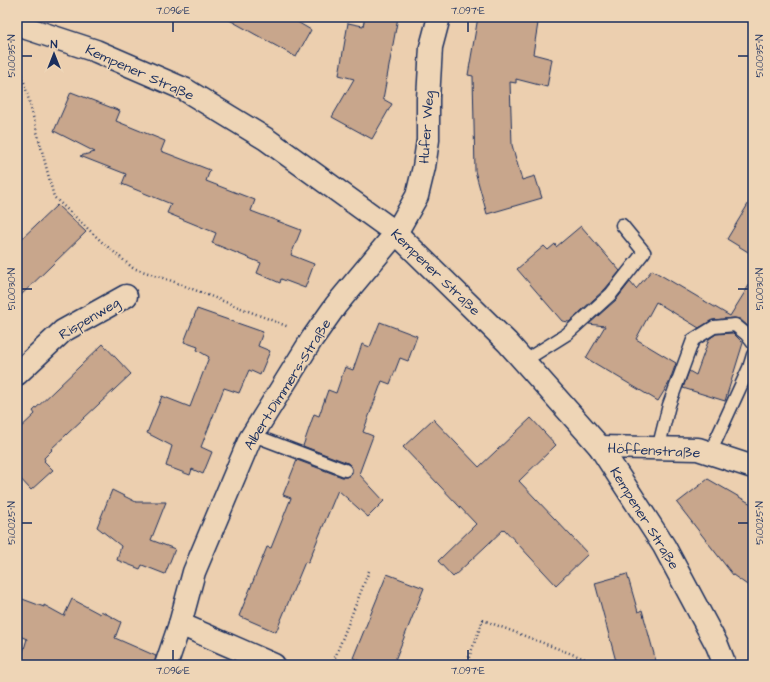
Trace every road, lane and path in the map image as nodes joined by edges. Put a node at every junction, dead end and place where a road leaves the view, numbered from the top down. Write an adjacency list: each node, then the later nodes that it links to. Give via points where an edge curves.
1 (439, 17): 5 (street, Hufer Weg, via 431,47 428,140 424,167 417,196)
2 (17, 25): 5 (street, Kempener Straße, via 96,51 184,89 266,139)
3 (17, 55): 7 (path, via 54,197 133,268 284,325)
4 (622, 225): 10 (lane, via 644,252 611,294 567,334)
5 (396, 233): 7 (street, Albert-Dimmers-Straße, via 336,305); 10 (street, Kempener Straße, via 507,342)
6 (126, 296): 11 (street, Rispenweg, via 63,331)
7 (312, 339): 12 (street, Albert-Dimmers-Straße)
8 (753, 343): 14 (lane, via 735,325 714,327 693,340 669,405)
9 (753, 355): 15 (lane)
10 (524, 362): 13 (street, Kempener Straße)
11 (17, 374)
12 (252, 435): 17 (lane); 19 (street, Albert-Dimmers-Straße, via 194,572)
13 (600, 447): 14 (street, Höffenstraße); 25 (street, Kempener Straße, via 664,546)
14 (658, 449): 15 (street, Höffenstraße, via 698,449)
15 (710, 454): 16 (street, Höffenstraße)
16 (753, 467)
17 (345, 470)
18 (370, 571): 23 (path)
19 (180, 624): 21 (street, Albert-Dimmers-Straße); 22 (street)
20 (585, 659): 24 (path, via 483,620)
21 (166, 665)
22 (274, 665)
23 (332, 665)
24 (466, 665)
25 (725, 665)

